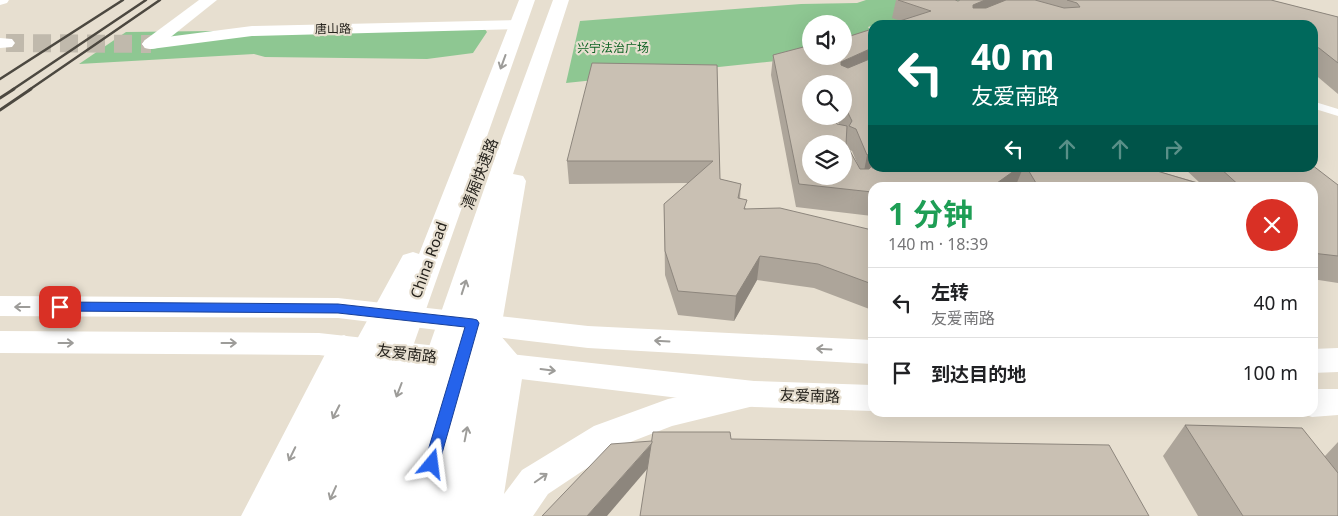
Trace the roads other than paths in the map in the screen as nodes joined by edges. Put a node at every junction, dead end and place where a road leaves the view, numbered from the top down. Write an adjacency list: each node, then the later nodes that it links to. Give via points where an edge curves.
1 (209, 0): 7 (street)
2 (527, 0): 6 (main road, China Road)
3 (546, 0): 8 (main road, 清厢快速路)
4 (562, 0): 8 (main road, 清厢快速路)
5 (571, 0): 13 (main road)
6 (517, 25): 7 (main road, 唐山路, via 252,31); 12 (main road, China Road, one-way to 12)
7 (151, 44)
8 (525, 80): 27 (main road, one-way to 27, via 420,247 327,429); 29 (main road, 清厢快速路, one-way to 29); 30 (main road, 清厢快速路, one-way to 8, via 508,152); 32 (main road, one-way to 8)
9 (1318, 106): 10 (lane)
10 (1338, 113)
11 (0, 306): 12 (main road, one-way to 11, via 338,308)
12 (408, 316): 13 (main road); 17 (main road, China Road)
13 (473, 323): 16 (main road, one-way to 13, via 588,337); 18 (main road); 21 (main road)
14 (0, 342): 15 (main road, 友爱南路, one-way to 15, via 319,344)
15 (344, 347): 17 (main road, 友爱南路); 26 (main road, one-way to 26)
16 (868, 352)
17 (395, 353): 18 (main road, 友爱南路); 28 (main road, China Road, one-way to 28)
18 (461, 360): 21 (main road, 友爱南路); 31 (main road)
19 (1338, 360): 20 (main road)
20 (1318, 361)
21 (508, 366): 22 (main road, 友爱南路, one-way to 22); 33 (main road)
22 (754, 394): 23 (main road, 友爱南路); 34 (main road, one-way to 22, via 535,482 607,436 668,413)
23 (868, 398)
24 (1338, 402): 25 (main road)
25 (1318, 403)
26 (261, 516)
27 (287, 516)
28 (323, 516)
29 (352, 516)
30 (389, 516)
31 (417, 516)
32 (450, 516)
33 (481, 516)
34 (510, 516)

